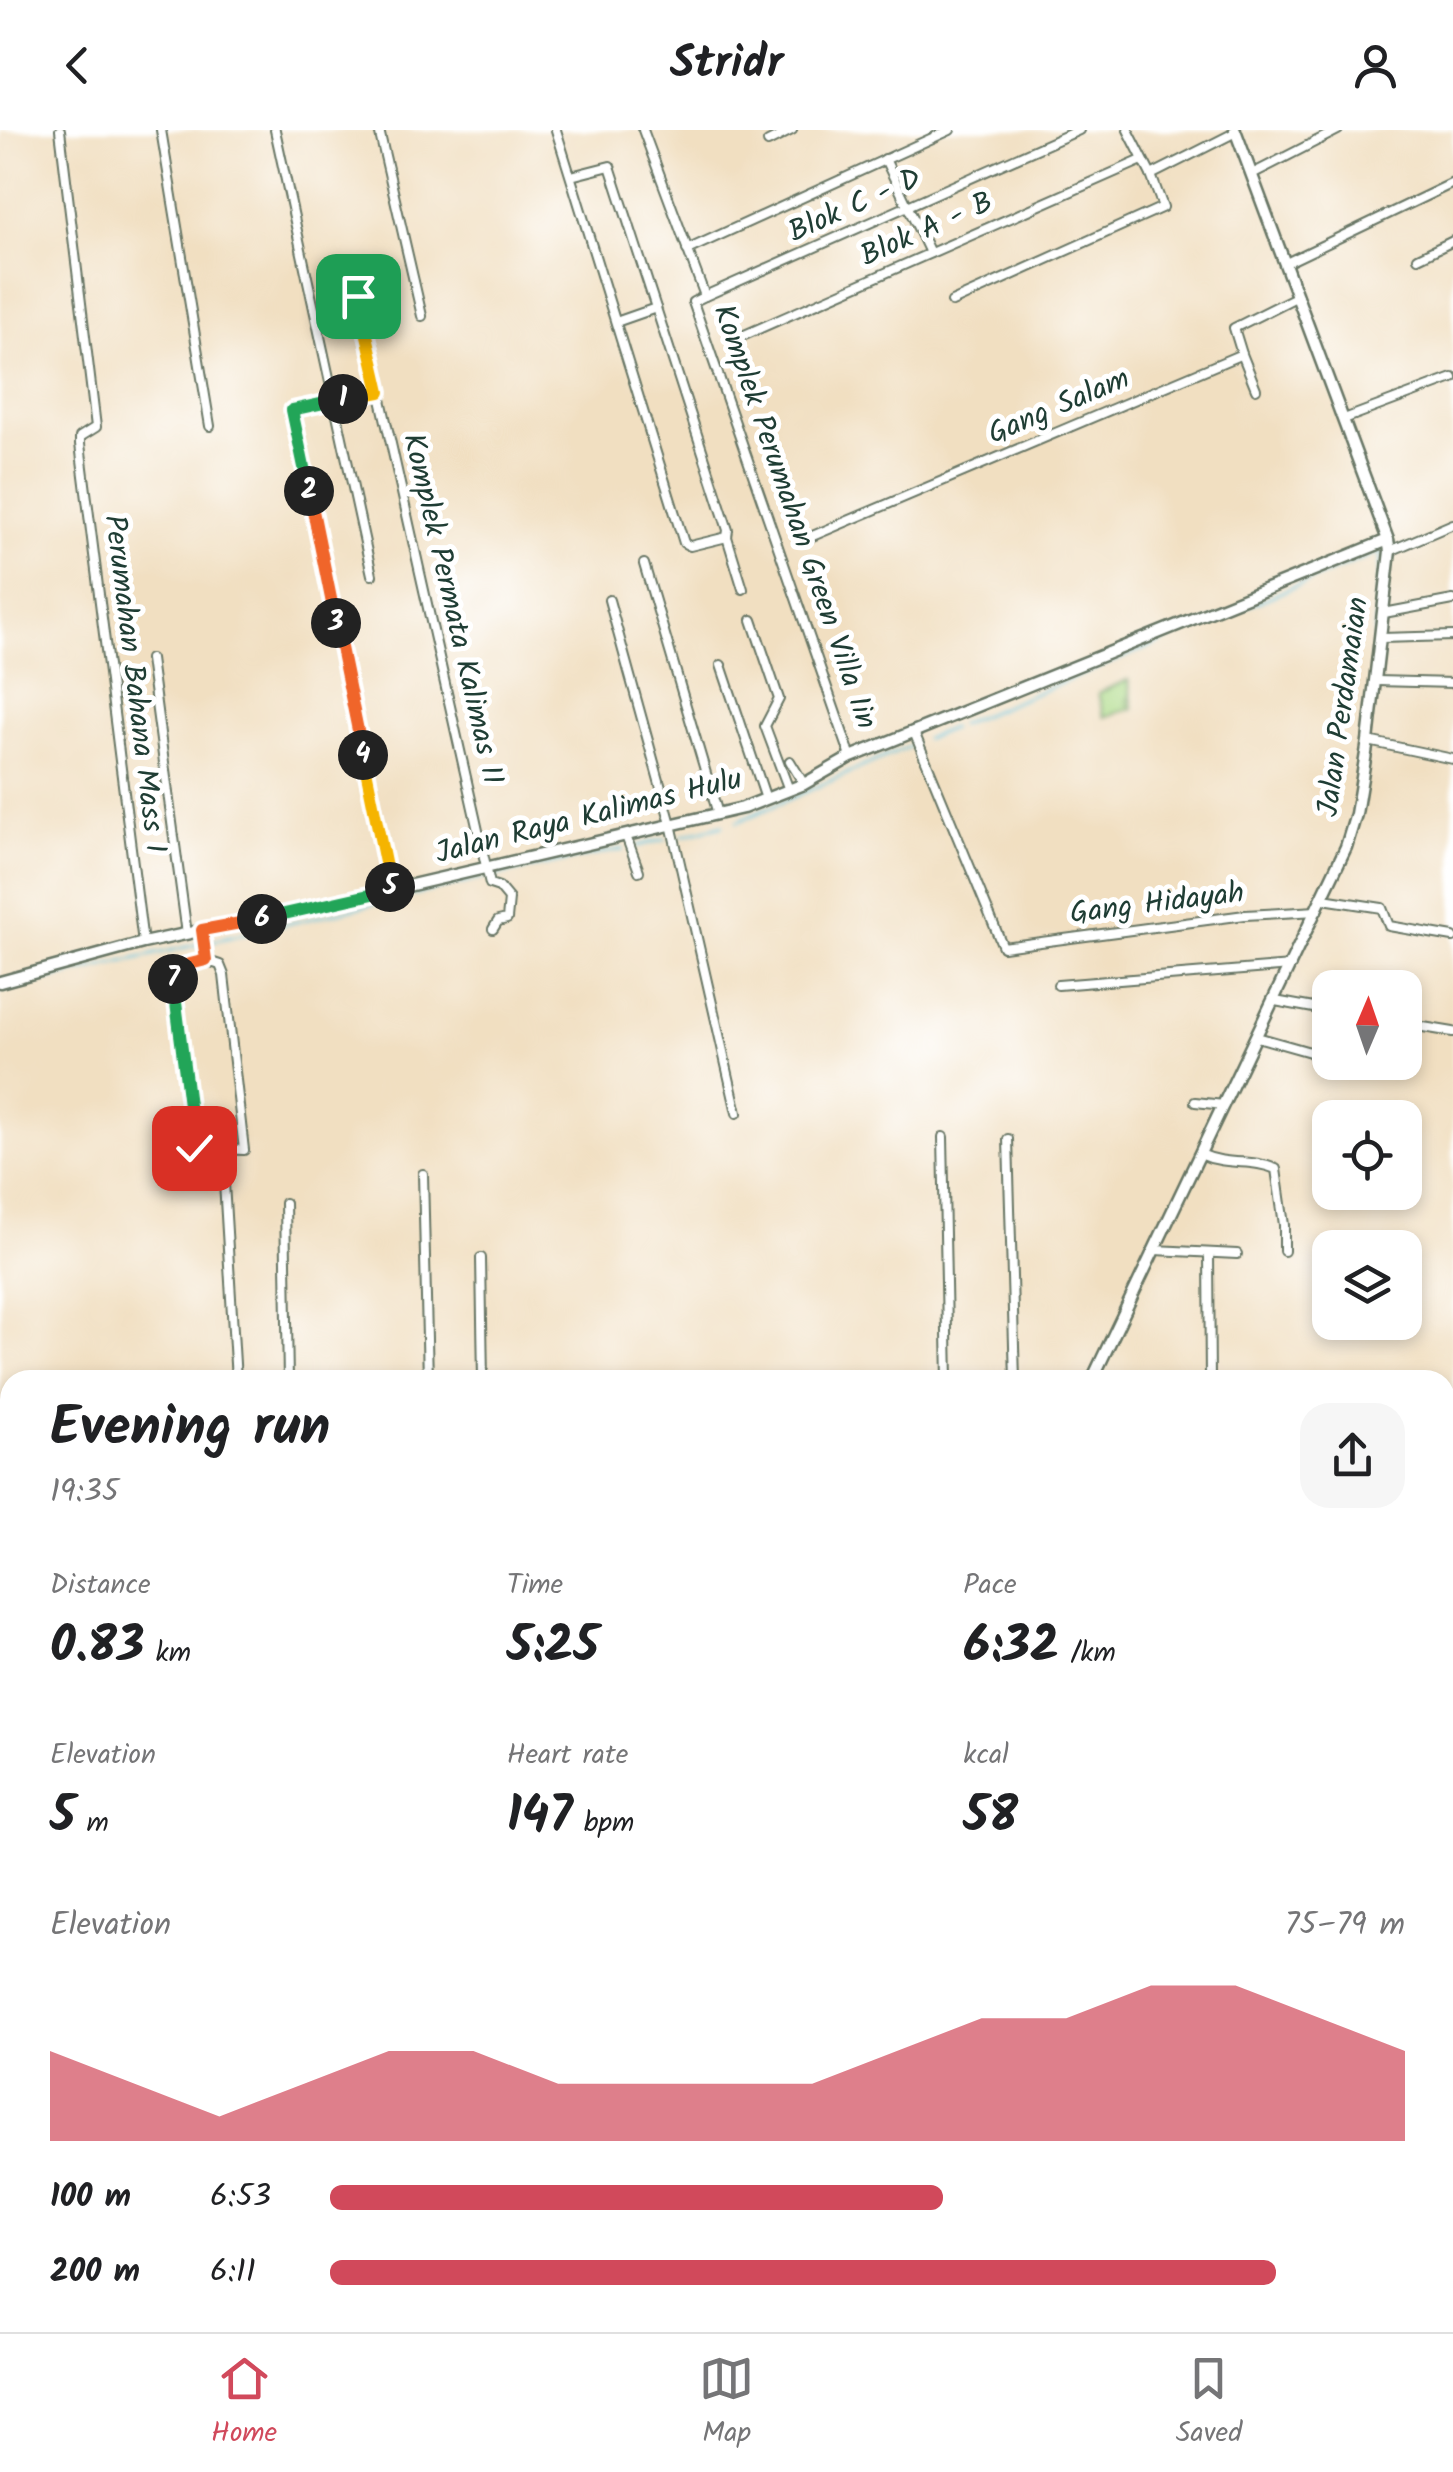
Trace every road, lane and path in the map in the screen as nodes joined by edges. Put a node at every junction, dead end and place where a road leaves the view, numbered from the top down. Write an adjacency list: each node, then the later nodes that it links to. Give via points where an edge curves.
1 (60, 130): 78 (street, Perumahan Bahana Mass I, via 96,427 80,444)
2 (161, 130): 40 (street)
3 (275, 130): 38 (street)
4 (379, 130): 31 (street)
5 (556, 130): 18 (street)
6 (642, 130): 22 (street)
7 (792, 130): 13 (street)
8 (950, 130): 14 (street)
9 (1079, 130): 20 (street, Blok C - D)
10 (1128, 130): 15 (street)
11 (1338, 130): 16 (street)
12 (1236, 131): 16 (street, Jalan Perdamaian); 17 (street)
13 (768, 142)
14 (886, 159): 20 (street); 22 (street)
15 (1142, 160): 17 (street); 23 (street, Blok A - B)
16 (1252, 174): 25 (street, Jalan Perdamaian)
17 (1151, 175): 29 (street, via 1163,207)
18 (571, 176): 30 (street, via 610,166); 32 (street)
19 (1453, 183): 25 (street)
20 (908, 206): 23 (street); 27 (street, Blok C - D)
21 (1453, 241): 24 (street)
22 (687, 250): 27 (street)
23 (930, 254): 33 (street, Blok A - B)
24 (1418, 258)
25 (1286, 263): 28 (street, Jalan Perdamaian)
26 (358, 296): 37 (street, Komplek Permata Kalimas II)
27 (704, 296): 60 (street, Komplek Perumahan Green Villa Iin, via 693,302)
28 (1298, 296): 34 (street, via 1234,328); 39 (street, Jalan Perdamaian)
29 (952, 302)
30 (656, 308): 32 (street); 42 (street)
31 (422, 316)
32 (616, 322): 42 (street, via 684,543)
33 (731, 341)
34 (1242, 354): 36 (street); 43 (street, Gang Salam)
35 (1453, 378): 39 (street)
36 (1256, 389)
37 (380, 392): 38 (street); 70 (street, Komplek Permata Kalimas II)
38 (334, 401): 46 (street); 71 (street, via 292,410)
39 (1344, 419): 44 (street, Jalan Perdamaian)
40 (210, 426)
41 (1453, 524): 44 (street)
42 (727, 537): 47 (street)
43 (803, 540)
44 (1389, 545): 50 (street, Jalan Perdamaian); 58 (street, Jalan Raya Kalimas Hulu)
45 (644, 564): 66 (street)
46 (372, 575)
47 (743, 589)
48 (610, 600): 67 (street)
49 (1453, 600): 50 (street)
50 (1384, 613): 53 (street, Jalan Perdamaian)
51 (752, 620): 64 (street, via 778,694 765,726)
52 (1453, 636): 53 (street)
53 (1381, 638): 56 (street, Jalan Perdamaian)
54 (150, 659): 75 (street)
55 (722, 665): 65 (street)
56 (1377, 681): 57 (street); 59 (street, Jalan Perdamaian)
57 (1453, 683)
58 (914, 732): 60 (street, Jalan Raya Kalimas Hulu); 73 (street, Gang Hidayah, via 1003,947)
59 (1368, 741): 61 (street); 72 (street, Jalan Perdamaian, via 1354,824)
60 (851, 757): 63 (street, Jalan Raya Kalimas Hulu)
61 (1453, 759)
62 (790, 761): 63 (street)
63 (804, 784): 64 (street, Jalan Raya Kalimas Hulu)
64 (789, 790): 65 (street, Jalan Raya Kalimas Hulu)
65 (766, 799): 66 (street, Jalan Raya Kalimas Hulu)
66 (718, 814): 67 (street, Jalan Raya Kalimas Hulu)
67 (671, 824): 68 (street, Jalan Raya Kalimas Hulu); 91 (street)
68 (626, 836): 69 (street); 70 (street, Jalan Raya Kalimas Hulu)
69 (639, 871)
70 (488, 874): 71 (street, Jalan Raya Kalimas Hulu); 74 (street, Komplek Permata Kalimas II, via 509,899 506,919)
71 (391, 890): 77 (street, Jalan Raya Kalimas Hulu)
72 (1324, 899): 73 (street, Jalan Perdamaian); 76 (street, via 1382,908 1389,926)
73 (1318, 911): 80 (street, Jalan Perdamaian)
74 (494, 929)
75 (187, 934): 77 (street, Jalan Raya Kalimas Hulu); 78 (street, Jalan Raya Kalimas Hulu)
76 (1453, 937)
77 (203, 938): 79 (street)
78 (143, 943): 81 (street, Jalan Raya Kalimas Hulu)
79 (206, 960): 94 (street, via 220,965 224,975 244,1150); 94 (street, via 172,970 194,1148)
80 (1291, 966): 82 (street); 83 (street, Jalan Perdamaian)
81 (0, 982)
82 (1058, 985)
83 (1274, 1001): 84 (street); 87 (street, Jalan Perdamaian)
84 (1312, 1007)
85 (1422, 1027): 86 (street)
86 (1453, 1032)
87 (1257, 1037): 88 (street); 90 (street, Jalan Perdamaian)
88 (1312, 1054)
89 (1195, 1102): 90 (street)
90 (1224, 1105): 95 (street, Jalan Perdamaian)
91 (737, 1113)
92 (943, 1138): 107 (street)
93 (1008, 1139): 108 (street)
94 (222, 1150): 103 (street)
95 (1200, 1154): 98 (street, Jalan Perdamaian); 99 (street, via 1276,1169)
96 (423, 1174): 105 (street)
97 (285, 1202): 104 (street)
98 (1156, 1250): 100 (street); 109 (street, Jalan Perdamaian)
99 (1284, 1251)
100 (1209, 1252): 101 (street); 110 (street)
101 (1237, 1254)
102 (481, 1258): 106 (street)
103 (235, 1370)
104 (288, 1370)
105 (428, 1370)
106 (483, 1370)
107 (948, 1370)
108 (1015, 1370)
109 (1097, 1370)
110 (1210, 1370)

